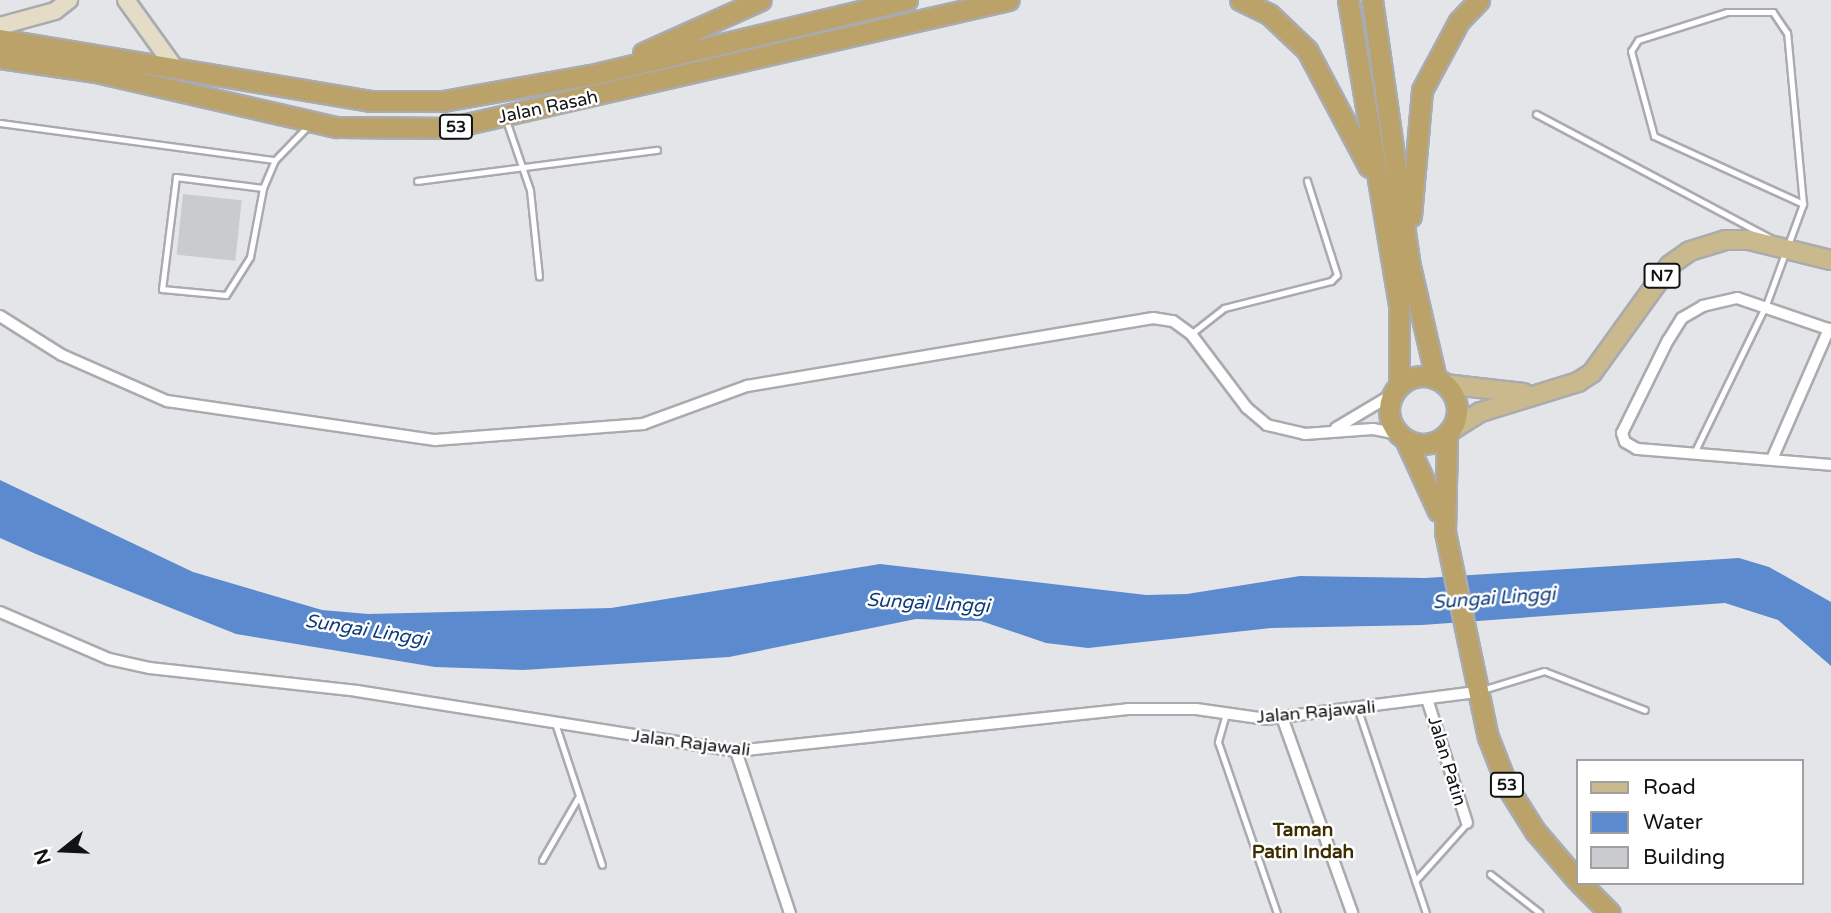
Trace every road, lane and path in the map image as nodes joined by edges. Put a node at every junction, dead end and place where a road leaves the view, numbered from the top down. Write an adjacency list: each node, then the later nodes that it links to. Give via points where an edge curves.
1 (69, 0): 10 (main road, via 55,11)
2 (126, 0): 13 (main road)
3 (761, 0): 14 (highway)
4 (906, 0): 14 (highway, Jalan Rasah / 53)
5 (1009, 0): 16 (highway, Jalan Rasah / 53)
6 (1240, 0): 25 (highway, via 1269,14 1307,50)
7 (1348, 0): 25 (highway)
8 (1371, 0): 29 (highway)
9 (1479, 0): 29 (highway, via 1460,21 1422,90)
10 (0, 26)
11 (0, 39): 13 (highway, Jalan Rasah / 53)
12 (0, 58): 17 (highway, Jalan Rasah / 53, via 96,72)
13 (175, 68): 14 (highway, Jalan Rasah / 53, via 370,102 443,101)
14 (591, 75)
15 (1536, 114): 27 (lane)
16 (505, 117): 17 (highway, Jalan Rasah / 53, via 449,128 374,130); 21 (lane)
17 (313, 122): 20 (lane)
18 (0, 123): 20 (lane)
19 (657, 150): 21 (lane)
20 (275, 160): 24 (lane)
21 (522, 166): 22 (lane); 30 (lane)
22 (417, 181)
23 (1307, 181): 34 (lane, via 1337,275 1331,281 1224,308)
24 (263, 188): 24 (lane, via 250,257 226,295 162,289 176,177)
25 (1379, 191): 36 (highway, 53, via 1399,306)
26 (1804, 204): 26 (lane, via 1654,136 1631,51 1638,40 1727,12 1773,12 1787,33); 27 (lane)
27 (1789, 248): 28 (main road, N7); 31 (lane); 37 (main road, N7, via 1725,240 1690,251 1670,265 1592,373 1578,382)
28 (1831, 260)
29 (1410, 266): 35 (highway, 53)
30 (539, 277)
31 (1766, 305): 33 (street); 41 (lane); 41 (street, via 1720,300 1682,318 1622,433 1625,442 1637,449)
32 (0, 316): 34 (street, via 62,355 167,401 435,440 643,424 747,386 1153,318 1173,321)
33 (1830, 330): 42 (street)
34 (1191, 334): 38 (street, via 1247,408 1268,425 1305,434)
35 (1440, 381): 36 (highway, via 1416,377); 37 (main road, N7); 39 (highway, 53, via 1457,411)
36 (1396, 390): 38 (street); 40 (highway, 53, via 1389,415)
37 (1533, 394): 39 (main road, N7, via 1481,412)
38 (1334, 430): 40 (street)
39 (1449, 434): 40 (highway, via 1425,445); 44 (highway, 53)
40 (1402, 437): 44 (highway, 53)
41 (1695, 451): 42 (street)
42 (1773, 457): 43 (street)
43 (1831, 465)
44 (1445, 532): 46 (highway, 53)
45 (0, 612): 52 (street, Jalan Rajawali, via 109,659 150,668 357,691)
46 (1476, 692): 47 (street, Jalan Rajawali); 49 (lane, via 1544,671); 59 (highway, 53, via 1508,788 1535,831)
47 (1427, 699): 48 (street, Jalan Rajawali); 55 (street, Jalan Patin)
48 (1357, 707): 51 (street, Jalan Rajawali); 60 (lane)
49 (1645, 710)
50 (1225, 717): 51 (street, Jalan Rajawali); 53 (street, Jalan Rajawali, via 1196,709 1128,709); 63 (lane, via 1218,742)
51 (1283, 717): 64 (street)
52 (556, 726): 53 (street, Jalan Rajawali); 54 (lane)
53 (736, 751): 62 (street)
54 (579, 796): 56 (lane); 57 (lane)
55 (1466, 823): 60 (lane)
56 (542, 860)
57 (602, 864)
58 (1490, 874): 66 (lane)
59 (1576, 879)
60 (1415, 881): 65 (lane)
61 (1582, 885): 67 (highway, 53)
62 (790, 913)
63 (1277, 913)
64 (1352, 913)
65 (1426, 913)
66 (1540, 913)
67 (1610, 913)

